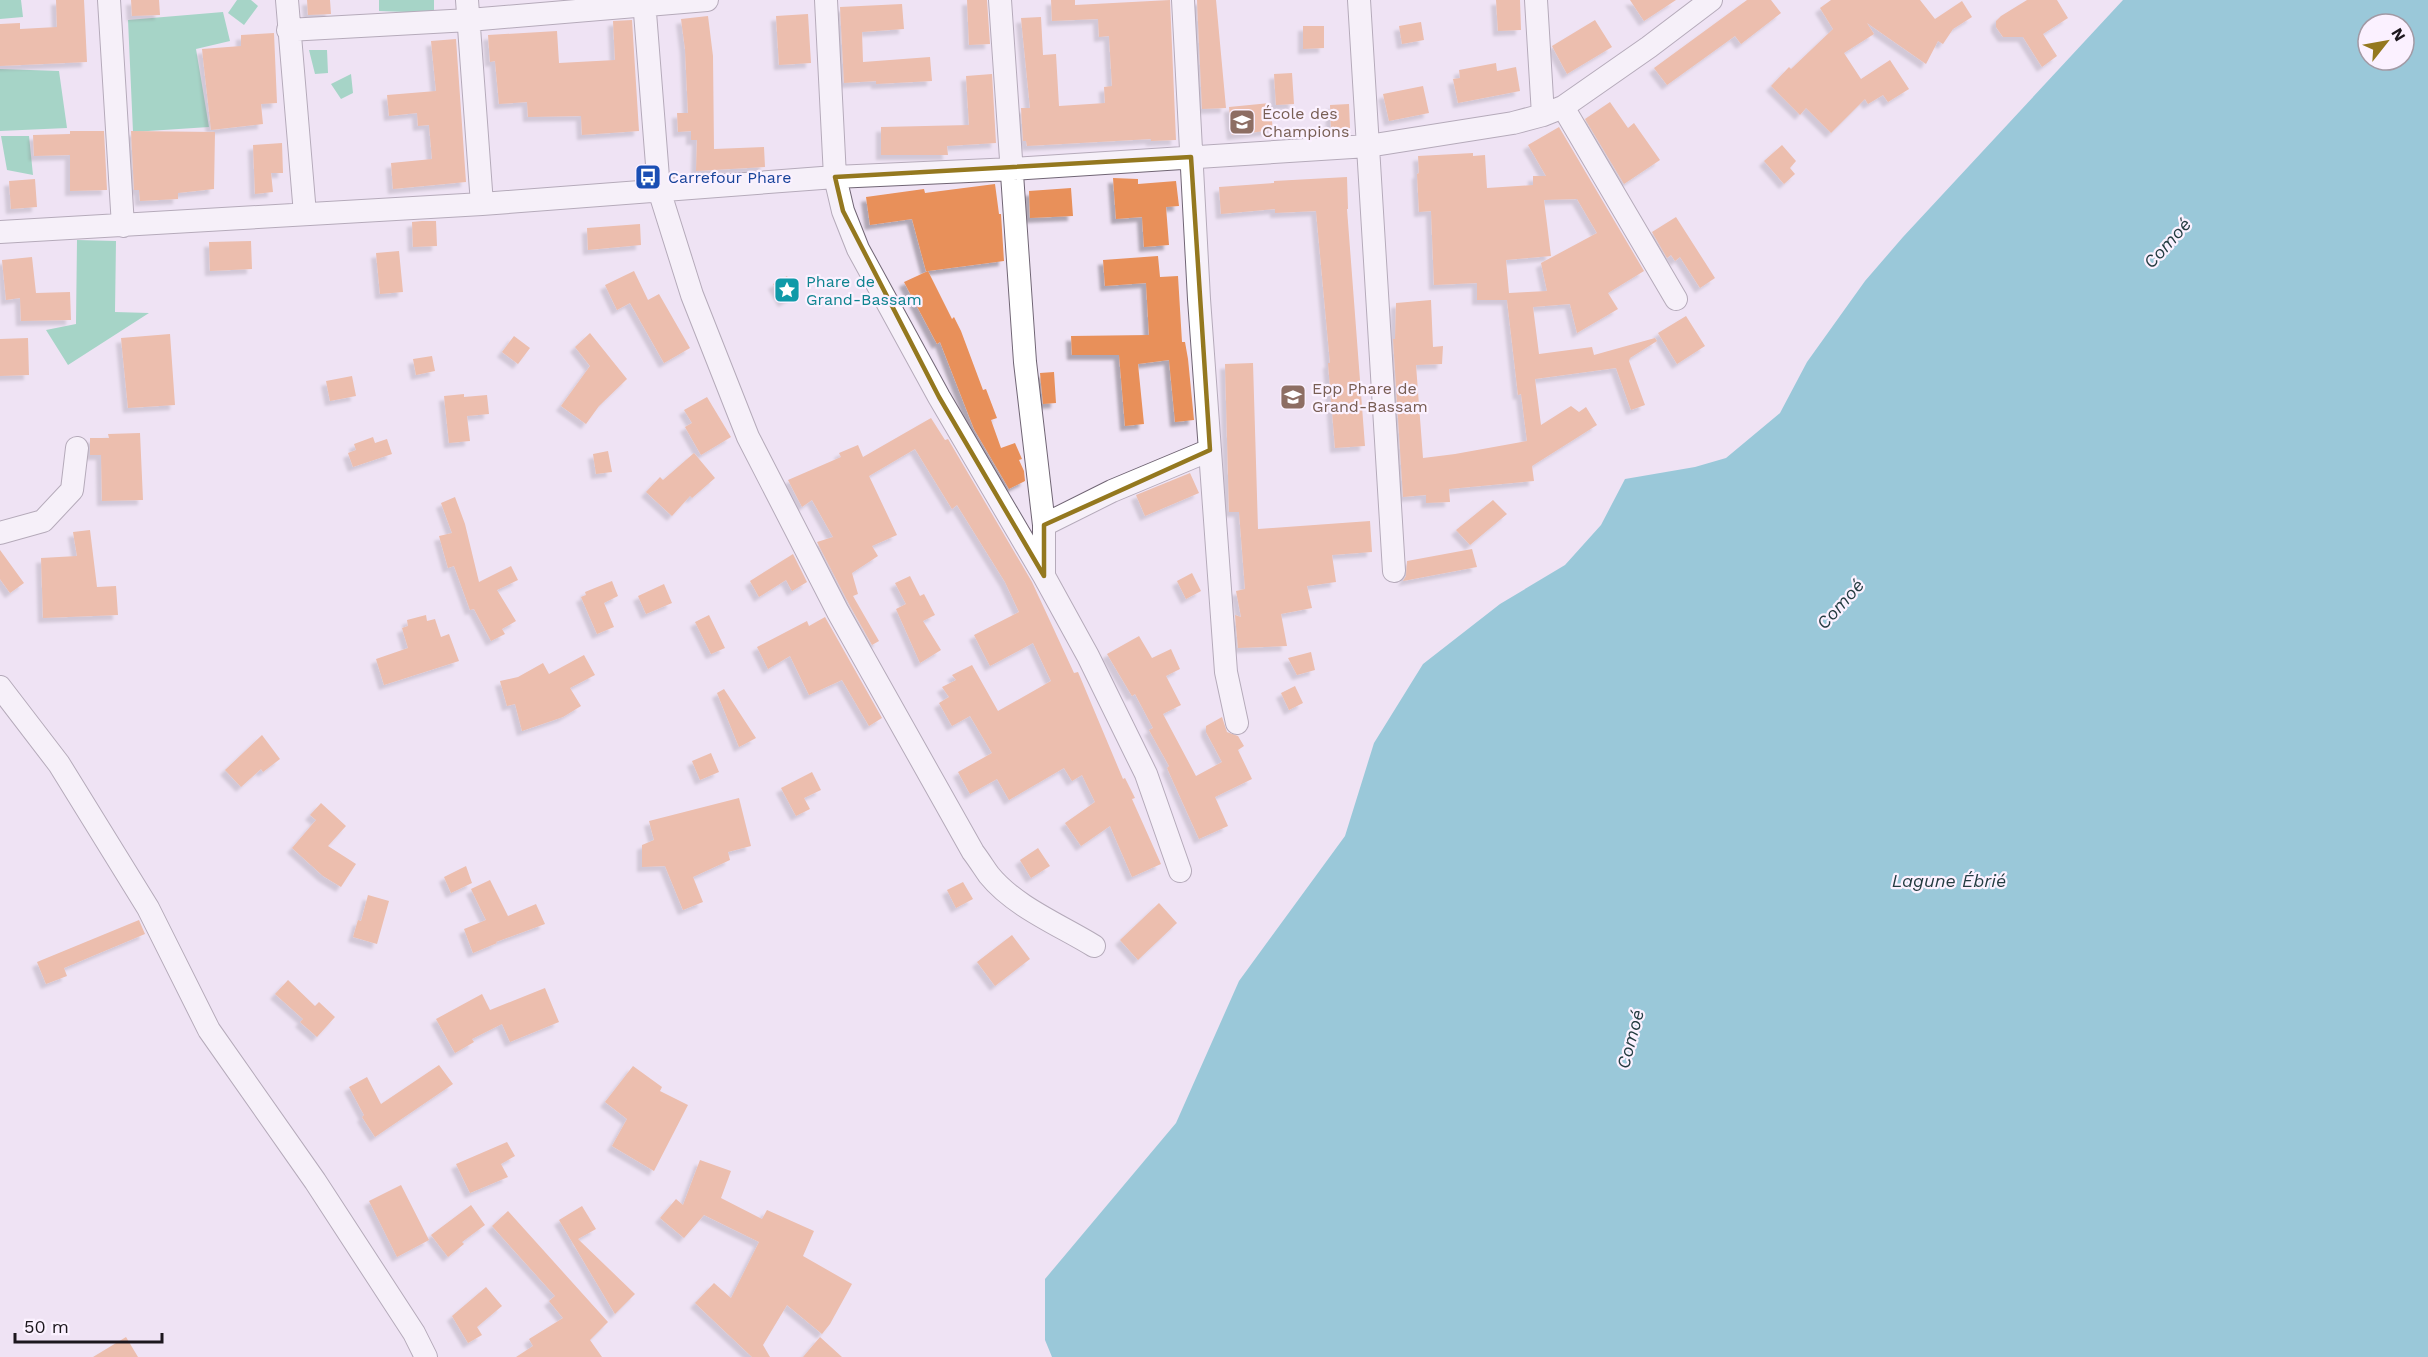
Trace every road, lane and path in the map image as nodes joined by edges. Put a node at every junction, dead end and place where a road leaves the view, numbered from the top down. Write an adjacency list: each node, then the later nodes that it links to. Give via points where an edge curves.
1 (109, 0): 21 (street)
2 (287, 0): 12 (street)
3 (707, 0): 10 (street)
4 (826, 0): 17 (street)
5 (1000, 0): 16 (street)
6 (1183, 0): 15 (street)
7 (1359, 0): 14 (street)
8 (1536, 0): 13 (street)
9 (1711, 0): 13 (street)
10 (644, 2): 11 (street); 18 (street)
11 (468, 10): 12 (street); 19 (street)
12 (288, 30): 20 (street)
13 (1553, 111): 14 (street, via 1513,123); 23 (street)
14 (1368, 146): 15 (street); 28 (street)
15 (1191, 157): 16 (street); 25 (street)
16 (1013, 169): 17 (street); 26 (street, via 1025,362)
17 (835, 177): 18 (street); 29 (street, via 858,249)
18 (659, 190): 19 (street); 33 (street, via 692,295 748,437 838,612 941,797 990,876 1023,904)
19 (482, 204): 20 (street)
20 (305, 214): 21 (street)
21 (123, 226): 22 (street)
22 (0, 232)
23 (1676, 298)
24 (77, 448): 27 (street, via 72,490 44,521)
25 (1210, 450): 26 (street); 31 (street, via 1226,672)
26 (1044, 525): 29 (street)
27 (0, 533)
28 (1394, 571)
29 (1044, 576): 32 (street, via 1146,774)
30 (0, 687): 34 (street, via 60,764 148,908 209,1030 315,1181)
31 (1238, 723)
32 (1180, 872)
33 (1094, 946)
34 (426, 1357)

